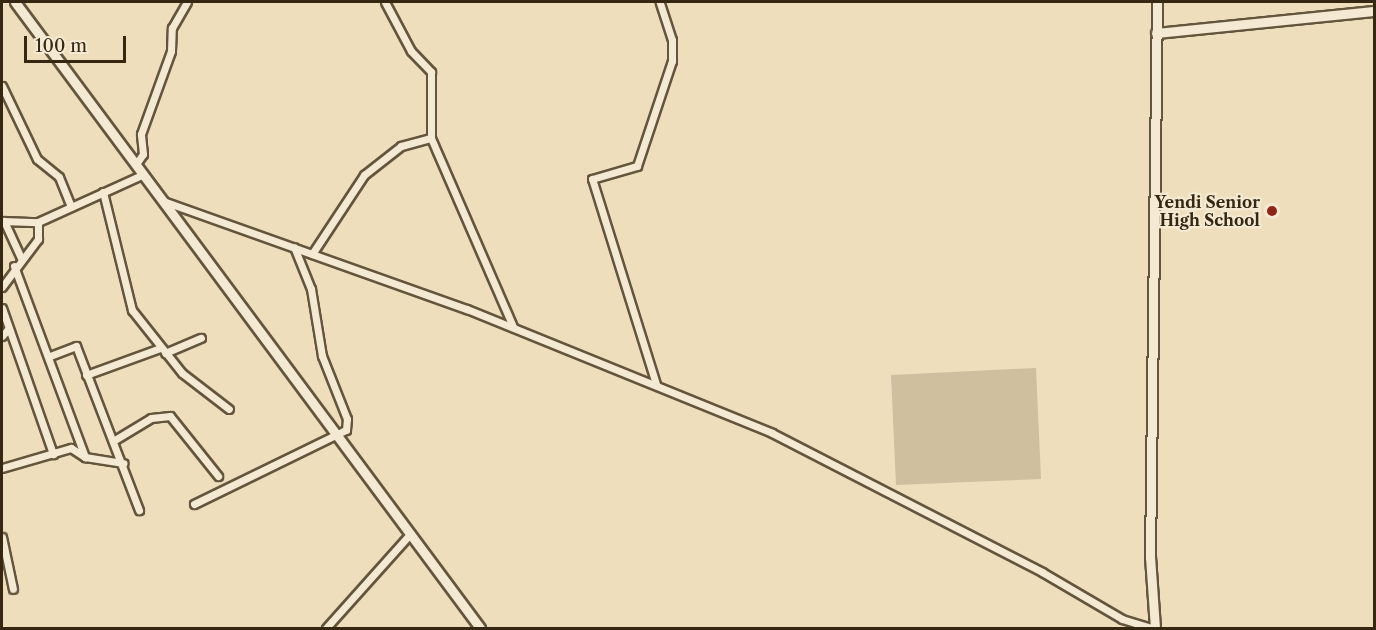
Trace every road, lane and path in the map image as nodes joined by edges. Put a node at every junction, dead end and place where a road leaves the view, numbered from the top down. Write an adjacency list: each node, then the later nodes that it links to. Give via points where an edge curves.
1 (15, 2): 10 (main road)
2 (187, 2): 10 (street, via 172,28 171,51 141,134 143,154)
3 (385, 2): 9 (street, via 411,51 430,72)
4 (660, 2): 30 (street, via 672,40 672,61 637,166 592,179)
5 (1157, 2): 7 (main road)
6 (1374, 11): 7 (main road)
7 (1156, 33): 46 (main road, via 1150,557)
8 (2, 86): 14 (street, via 37,159 59,177)
9 (431, 138): 18 (street, via 401,146 364,175); 23 (street)
10 (136, 164): 11 (main road)
11 (144, 174): 12 (street); 13 (main road)
12 (103, 192): 14 (street); 27 (street, via 120,246 121,280 132,310)
13 (160, 200): 17 (street); 32 (main road)
14 (71, 207): 16 (street)
15 (3, 221): 16 (street); 19 (street)
16 (38, 222): 19 (street, via 38,239)
17 (294, 247): 18 (street); 32 (street, via 311,288 322,356 347,419)
18 (312, 254): 23 (street)
19 (21, 258): 20 (street)
20 (14, 266): 21 (street); 28 (street)
21 (2, 287)
22 (2, 309): 24 (street)
23 (513, 327): 30 (street)
24 (8, 329): 25 (street); 34 (street)
25 (2, 336)
26 (201, 338): 27 (street)
27 (163, 351): 29 (street); 31 (street)
28 (50, 356): 29 (street, via 76,346); 35 (street)
29 (86, 375): 33 (street)
30 (657, 384): 46 (street, via 772,433 1042,572 1122,619)
31 (229, 409)
32 (337, 437): 39 (street); 41 (main road)
33 (113, 441): 36 (street); 38 (street, via 151,418 170,416)
34 (53, 454): 35 (street, via 71,448); 37 (street)
35 (85, 457): 36 (street)
36 (124, 464): 40 (street)
37 (2, 468)
38 (218, 476)
39 (194, 504)
40 (139, 510)
41 (411, 533): 44 (street); 45 (main road)
42 (2, 537): 43 (street)
43 (13, 589)
44 (326, 628)
45 (480, 628)
46 (1154, 628)

